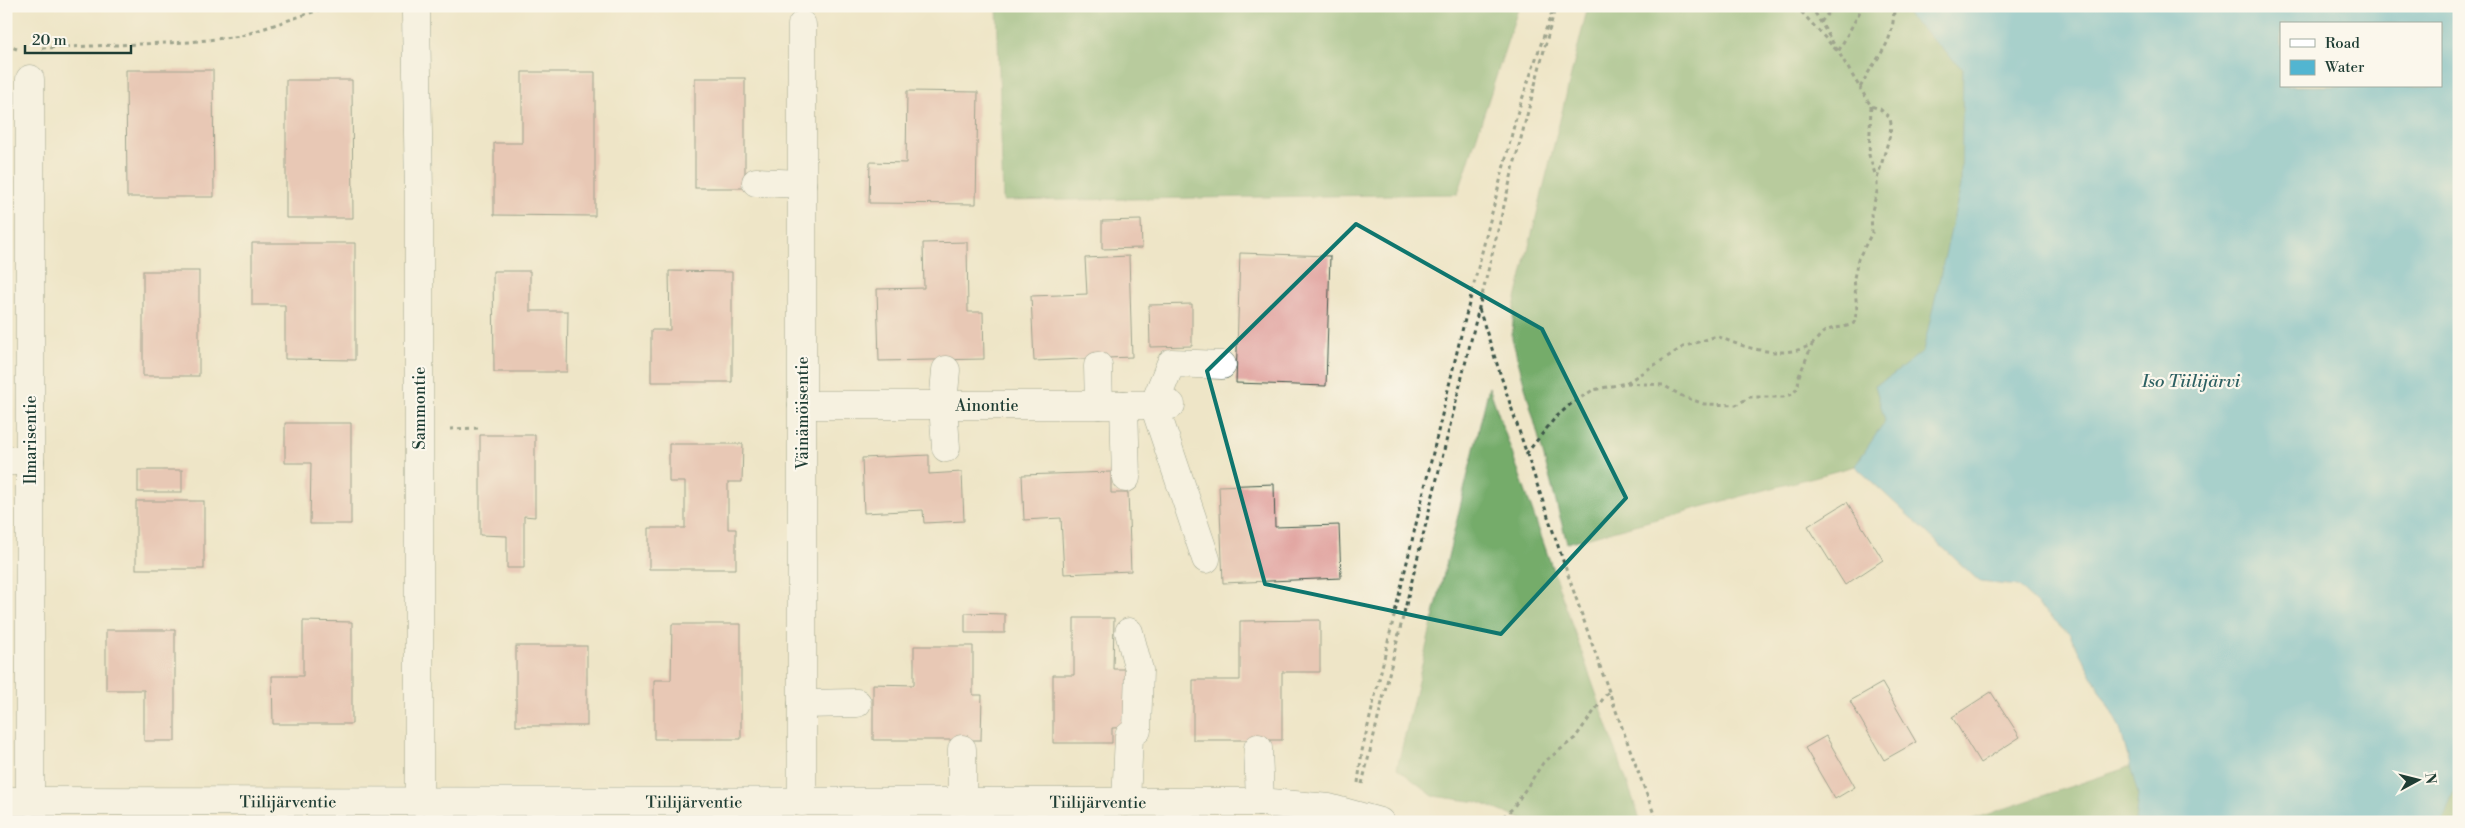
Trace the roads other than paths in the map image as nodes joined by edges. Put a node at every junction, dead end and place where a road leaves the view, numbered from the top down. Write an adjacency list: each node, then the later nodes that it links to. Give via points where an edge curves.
1 (416, 14): 23 (street, Sammontie)
2 (802, 25): 5 (street, Väinämöisentie)
3 (30, 78): 14 (street, Ilmarisentie)
4 (756, 182): 5 (street)
5 (802, 184): 9 (street, Väinämöisentie)
6 (1222, 365): 12 (street, via 1171,363)
7 (1098, 366): 11 (street)
8 (946, 370): 10 (street)
9 (802, 405): 10 (street, Ainontie); 19 (street, Väinämöisentie)
10 (943, 405): 11 (street, Ainontie); 13 (street)
11 (1111, 405): 12 (street, Ainontie); 15 (street)
12 (1162, 405): 16 (street)
13 (946, 448)
14 (18, 461): 22 (street, Ilmarisentie)
15 (1126, 478)
16 (1206, 559)
17 (1129, 632): 26 (street, via 1139,670 1137,730 1129,736)
18 (857, 703): 19 (street)
19 (802, 704): 24 (street, Väinämöisentie)
20 (1258, 748): 27 (street)
21 (962, 749): 25 (street)
22 (18, 802): 28 (street, Tiilijärventie)
23 (419, 802): 28 (street, Tiilijärventie); 29 (street, Tiilijärventie)
24 (802, 802): 25 (street, Tiilijärventie); 29 (street, Tiilijärventie)
25 (962, 802): 30 (street, Tiilijärventie)
26 (1126, 802): 27 (street, Tiilijärventie); 30 (street, Tiilijärventie)
27 (1249, 808): 31 (street, Tiilijärventie, via 1329,808)
28 (214, 812)
29 (633, 812)
30 (1042, 812)
31 (1367, 818)

